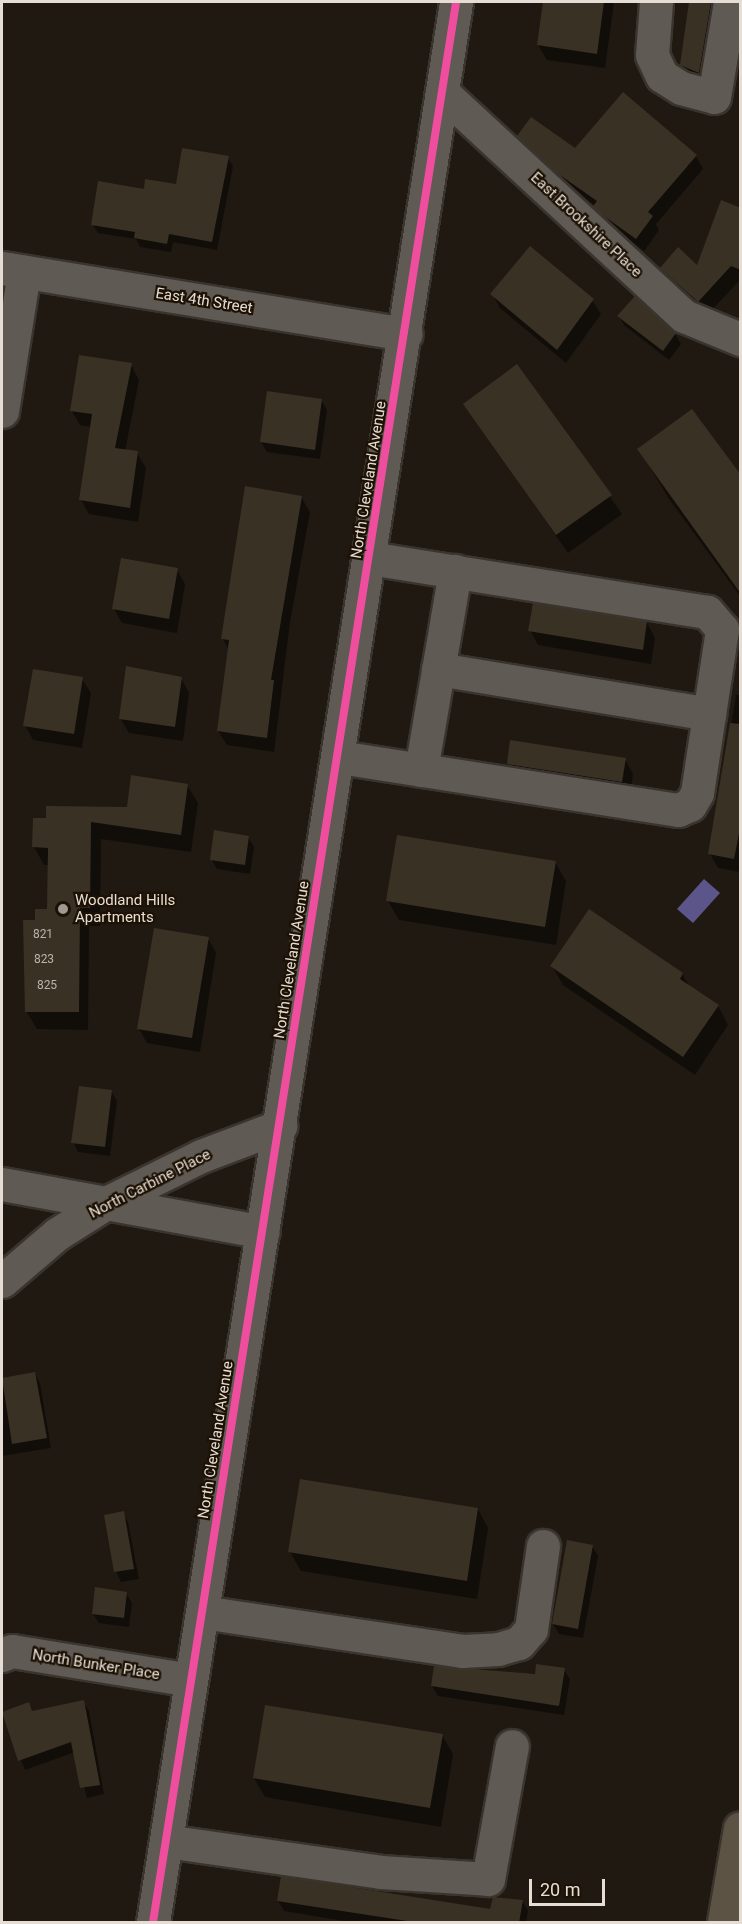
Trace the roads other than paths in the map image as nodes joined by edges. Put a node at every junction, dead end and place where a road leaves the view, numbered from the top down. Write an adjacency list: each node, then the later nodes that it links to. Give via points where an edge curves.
1 (456, 2): 4 (street, North Cleveland Avenue)
2 (657, 2): 3 (street, via 652,55 662,76 681,88 714,97)
3 (730, 2)
4 (443, 93): 6 (street, North Cleveland Avenue); 7 (street, East Brookshire Place, via 684,316)
5 (13, 270): 6 (street, East 4th Street); 8 (street)
6 (406, 334): 9 (street, North Cleveland Avenue)
7 (741, 339)
8 (2, 411)
9 (370, 558): 10 (street); 13 (street, North Cleveland Avenue)
10 (455, 571): 11 (street); 12 (street, via 707,612 722,630)
11 (438, 669): 12 (street); 14 (street)
12 (709, 714): 14 (street, via 697,793 690,805 678,810)
13 (339, 757): 14 (street); 15 (street, North Cleveland Avenue)
14 (422, 770)
15 (280, 1126): 17 (street, North Carbine Place, via 201,1156); 18 (street, North Cleveland Avenue)
16 (2, 1184): 17 (street)
17 (106, 1203): 18 (street); 19 (street, North Carbine Place, via 57,1234)
18 (263, 1232): 21 (street, North Cleveland Avenue)
19 (2, 1281)
20 (543, 1546): 21 (street, via 531,1629 519,1643 498,1649 462,1651)
21 (202, 1612): 23 (street, North Cleveland Avenue)
22 (2, 1655): 23 (street, North Bunker Place, via 12,1651)
23 (191, 1680): 26 (street, North Cleveland Avenue)
24 (512, 1746): 26 (street, via 488,1879 381,1872)
25 (741, 1828): 28 (highway)
26 (166, 1840): 27 (street, North Cleveland Avenue)
27 (153, 1923)
28 (724, 1923)

